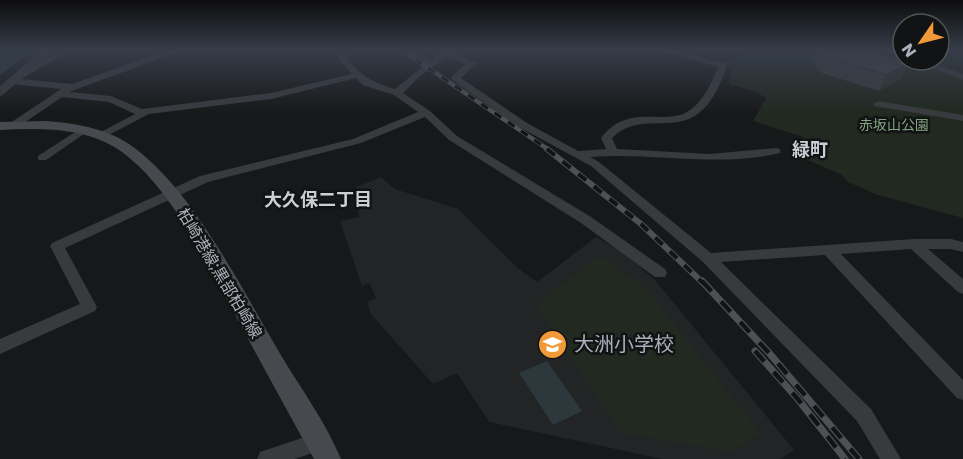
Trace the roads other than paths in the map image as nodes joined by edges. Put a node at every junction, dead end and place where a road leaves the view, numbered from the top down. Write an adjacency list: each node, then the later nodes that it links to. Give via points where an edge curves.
1 (23, 71): 9 (street)
2 (29, 71): 9 (street)
3 (117, 71): 10 (street)
4 (355, 71): 8 (street)
5 (421, 71): 12 (street)
6 (462, 71): 23 (street, via 455,78)
7 (721, 71): 22 (street, via 714,89 692,113 678,118 650,117 614,127 606,138)
8 (358, 75): 12 (street, via 366,83); 16 (street, via 271,96)
9 (12, 81): 10 (street); 11 (street)
10 (74, 87): 13 (street)
11 (0, 92)
12 (397, 93): 15 (street)
13 (60, 94): 16 (street, via 111,99); 18 (street)
14 (878, 104): 17 (street)
15 (426, 113): 25 (street, via 357,141 204,179); 30 (street, via 453,138 586,220)
16 (142, 114): 20 (street)
17 (963, 118)
18 (7, 125): 19 (main road, 柏崎港線;黒部柏崎線)
19 (83, 130): 20 (main road, 柏崎港線;黒部柏崎線); 24 (street)
20 (101, 136): 25 (main road, 柏崎港線;黒部柏崎線, via 135,155)
21 (776, 151): 22 (street, via 710,157)
22 (612, 152): 23 (street)
23 (574, 155): 29 (street, via 595,164)
24 (42, 158)
25 (170, 193): 32 (street, via 57,246 88,307); 34 (main road, 柏崎港線;黒部柏崎線, via 207,246)
26 (914, 244): 27 (street); 28 (street); 31 (street)
27 (963, 247)
28 (828, 249): 29 (street); 33 (street)
29 (708, 258): 36 (street, via 864,414)
30 (660, 273)
31 (963, 288)
32 (0, 347)
33 (963, 392)
34 (324, 450): 35 (street)
35 (267, 459)
36 (891, 459)

